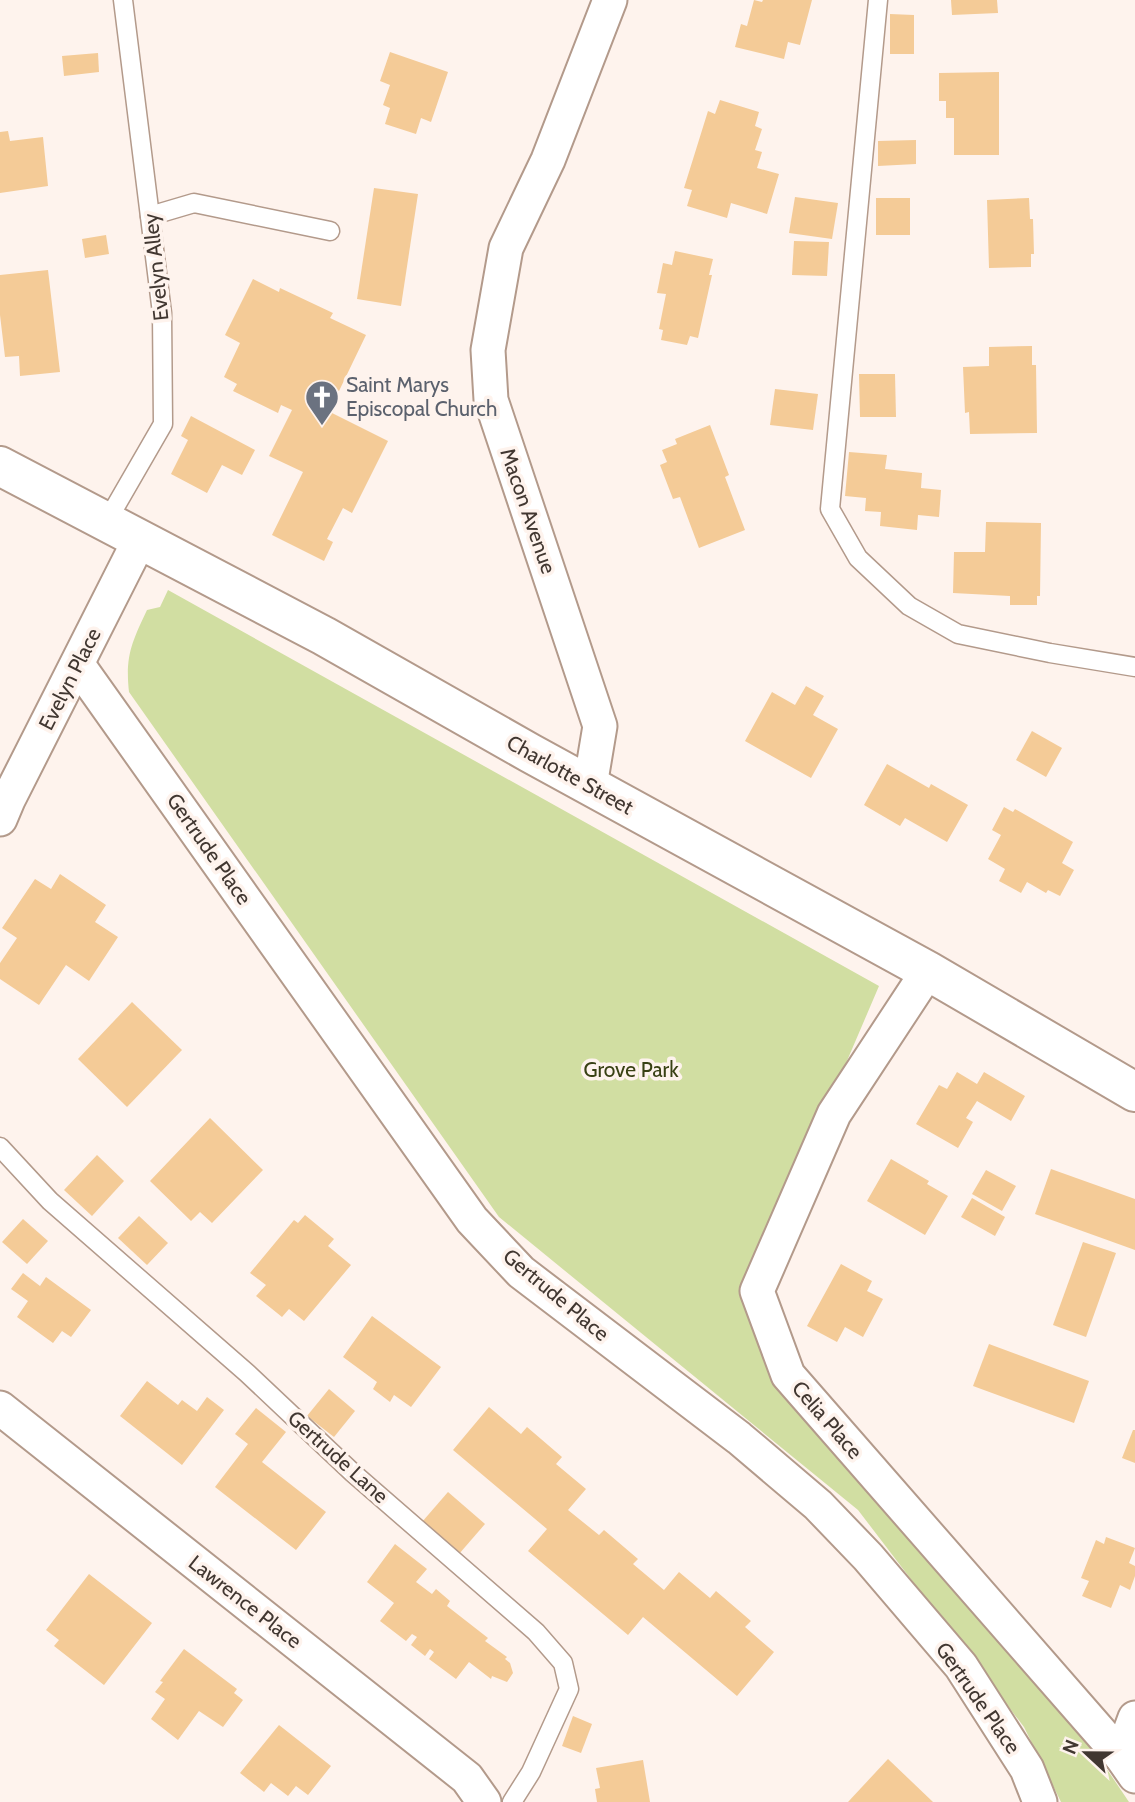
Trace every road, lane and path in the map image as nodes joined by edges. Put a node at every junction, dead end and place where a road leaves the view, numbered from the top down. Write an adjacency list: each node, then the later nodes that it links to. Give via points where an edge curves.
1 (123, 0): 4 (lane, Evelyn Alley)
2 (610, 0): 11 (street, Macon Avenue, via 548,160 506,248 488,350 491,400 600,726)
3 (877, 0): 10 (lane, via 831,509 858,558 909,606 958,634)
4 (150, 216): 5 (lane, via 194,203); 7 (lane, Evelyn Alley, via 163,313 163,424)
5 (330, 231)
6 (0, 466): 7 (street, Charlotte Street)
7 (107, 521): 8 (street, Charlotte Street)
8 (140, 539): 9 (street, Evelyn Place); 11 (street, Charlotte Street, via 324,636)
9 (78, 665): 12 (street, Evelyn Place); 21 (street, Gertrude Place, via 472,1220 521,1272 818,1505 961,1666 1027,1769)
10 (1135, 667)
11 (590, 786): 13 (street, Charlotte Street)
12 (0, 819)
13 (928, 971): 14 (street, Charlotte Street); 18 (street, Celia Place, via 834,1114 757,1291 788,1375)
14 (1135, 1093)
15 (0, 1147): 20 (lane, Gertrude Lane, via 50,1201 536,1632 563,1663 569,1689)
16 (0, 1408): 19 (street, Lawrence Place, via 467,1778)
17 (1135, 1718): 18 (street)
18 (1128, 1766)
19 (484, 1802)
20 (512, 1802)
21 (1040, 1802)

